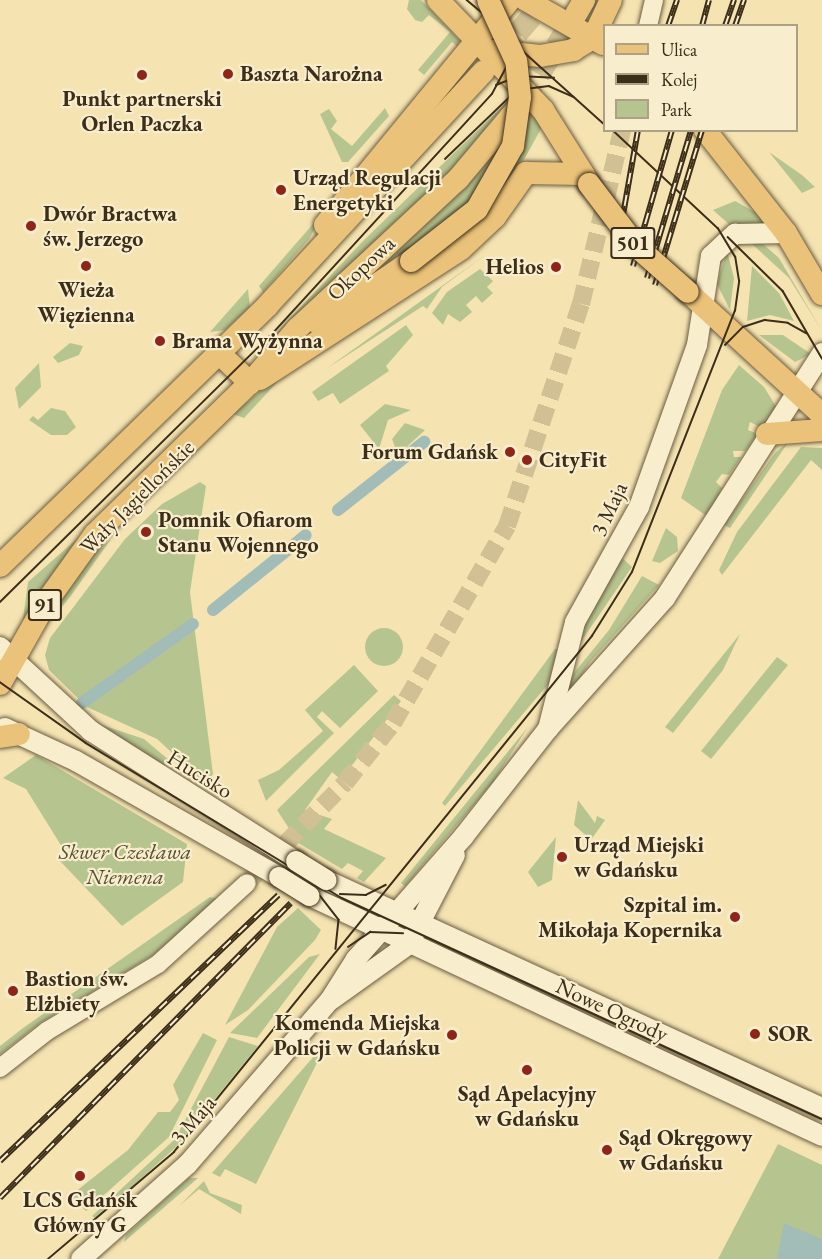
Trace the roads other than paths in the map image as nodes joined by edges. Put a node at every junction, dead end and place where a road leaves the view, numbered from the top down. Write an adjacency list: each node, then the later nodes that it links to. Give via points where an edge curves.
1 (438, 0): 9 (main road, 501)
2 (611, 0): 6 (main road)
3 (654, 0): 7 (street)
4 (532, 4): 5 (main road); 8 (main road)
5 (498, 6): 9 (main road); 19 (main road, bridge, via 516,61 520,97 513,146 477,209)
6 (604, 24)
7 (648, 24)
8 (599, 41): 9 (main road, via 557,54)
9 (485, 54): 12 (main road, 501, via 543,110); 14 (main road, Okopowa); 14 (main road, via 357,184 304,251)
10 (522, 103): 19 (main road, Okopowa / 91, via 458,179)
11 (707, 132): 13 (main road)
12 (586, 179): 16 (main road, 501, bridge, via 636,246); 20 (main road, via 526,172 495,217 461,249 277,372)
13 (786, 233): 15 (main road); 16 (main road, 3 Maja, via 746,231 725,239 711,256)
14 (290, 283): 18 (main road, Okopowa)
15 (822, 294)
16 (696, 298): 21 (main road, 501); 28 (main road, 3 Maja, via 697,345 639,507 565,650)
17 (822, 353): 21 (main road, 3 Maja)
18 (220, 354): 20 (main road); 25 (main road, Wały Jagiellońskie)
19 (270, 361): 20 (main road, Okopowa / 91)
20 (250, 383): 26 (main road, Wały Jagiellońskie / 91, via 91,539)
21 (798, 390): 22 (main road, 501); 24 (main road, 3 Maja)
22 (822, 415)
23 (822, 430): 24 (main road)
24 (767, 435): 28 (main road, 3 Maja, via 678,581)
25 (0, 566)
26 (7, 653): 27 (main road, Wały Jagiellońskie / 91); 32 (main road, Hucisko, bridge, via 102,739 326,880)
27 (0, 684)
28 (548, 729): 30 (main road, 3 Maja)
29 (6, 732): 34 (main road, bridge, via 76,761 310,896)
30 (464, 836): 32 (main road, 3 Maja); 33 (main road, 3 Maja)
31 (247, 883): 37 (street, via 158,964 47,1030)
32 (394, 914): 33 (main road, Nowe Ogrody); 34 (main road, 3 Maja)
33 (422, 927): 35 (main road, 3 Maja); 38 (main road, Nowe Ogrody)
34 (380, 931): 35 (main road, Nowe Ogrody); 36 (main road, 3 Maja)
35 (409, 944): 36 (main road, 3 Maja); 39 (main road, Nowe Ogrody)
36 (330, 1000): 40 (main road, 3 Maja, via 170,1183)
37 (0, 1068)
38 (822, 1108)
39 (822, 1136)
40 (81, 1259)

